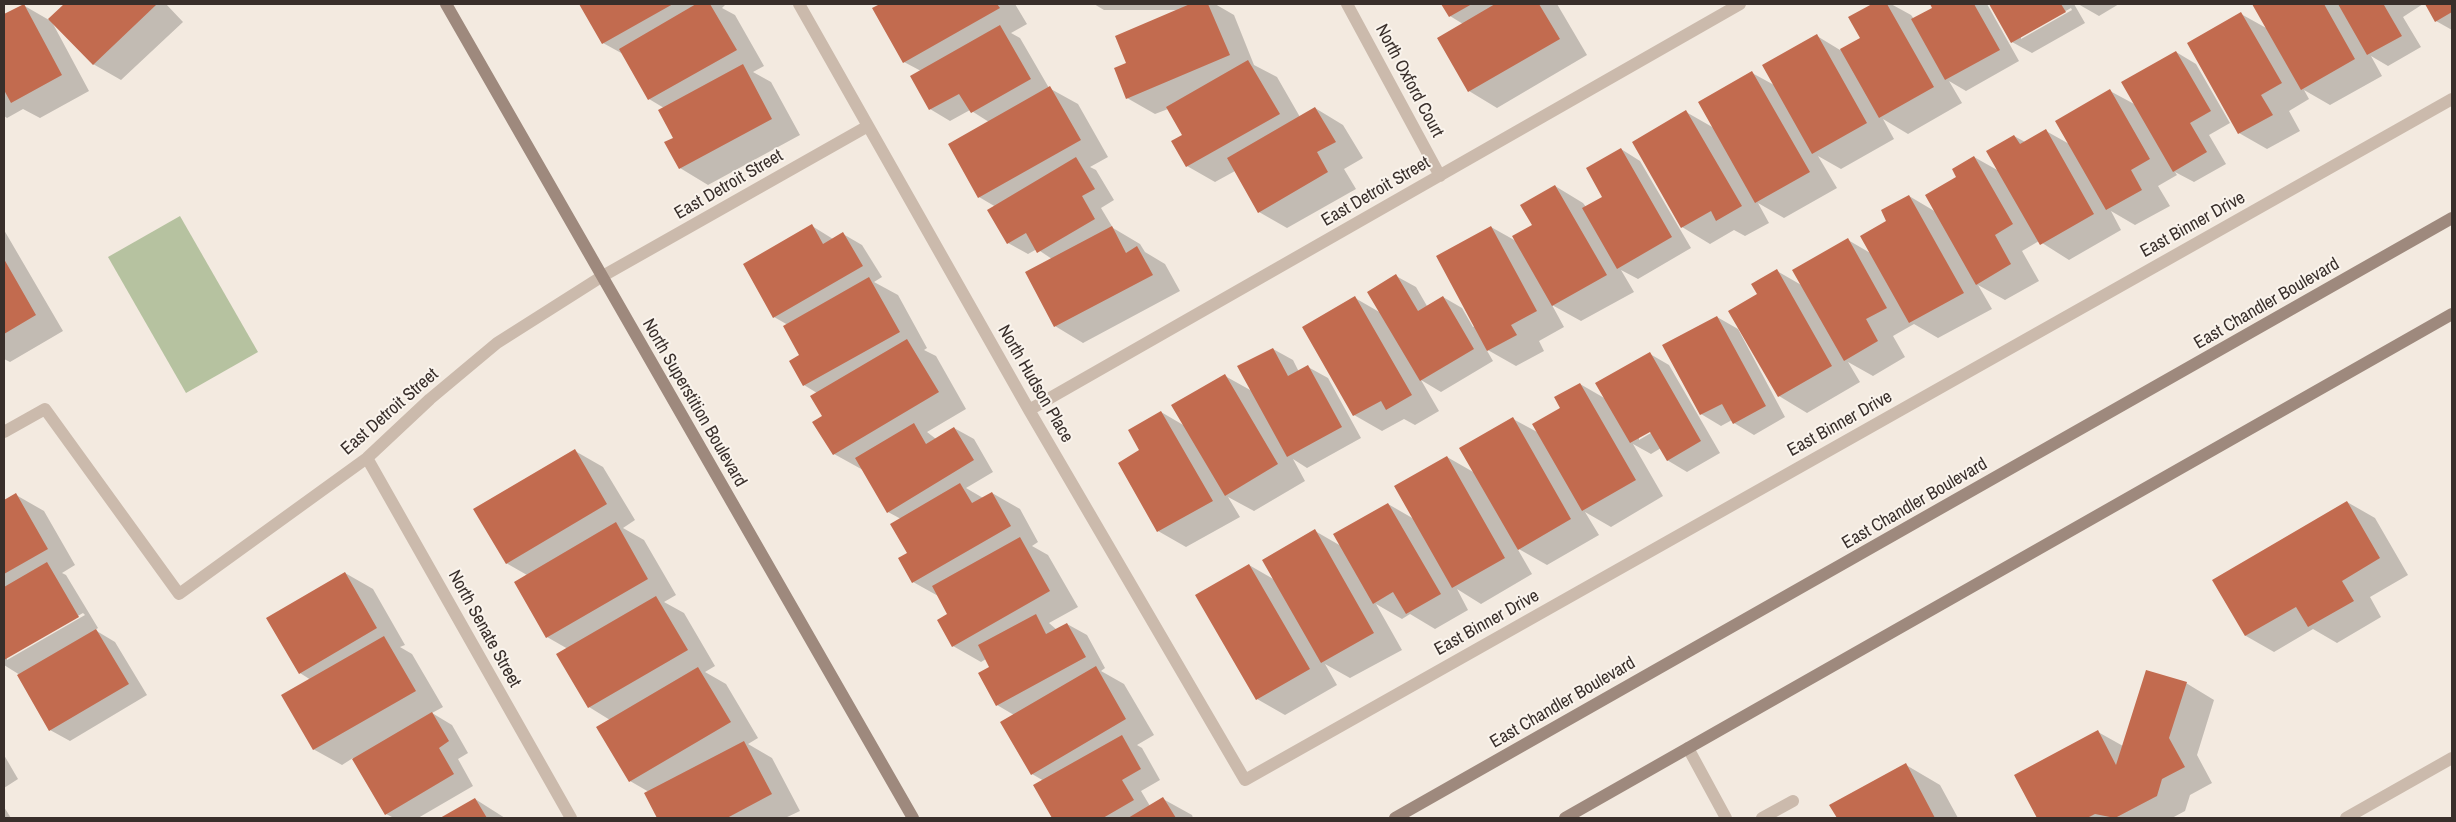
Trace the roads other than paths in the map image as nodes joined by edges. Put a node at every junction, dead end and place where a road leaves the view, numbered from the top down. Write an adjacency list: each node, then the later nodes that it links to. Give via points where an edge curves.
1 (446, 4): 9 (main road, North Superstition Boulevard)
2 (799, 4): 6 (street, North Hudson Place)
3 (1346, 4): 7 (street, North Oxford Court)
4 (1740, 4): 7 (street, East Detroit Street)
5 (2452, 99): 16 (street, East Binner Drive)
6 (868, 126): 9 (street, East Detroit Street); 11 (street, North Hudson Place)
7 (1440, 176): 11 (street, East Detroit Street)
8 (2452, 218): 20 (main road, East Chandler Boulevard)
9 (601, 277): 13 (street, East Detroit Street, via 498,343 430,399); 19 (main road, North Superstition Boulevard)
10 (2452, 314): 14 (main road)
11 (1029, 410): 16 (street, North Hudson Place)
12 (4, 432): 13 (street, East Detroit Street, via 45,409 179,594)
13 (367, 458): 18 (street, North Senate Street)
14 (1688, 748): 21 (main road); 22 (street)
15 (2452, 758): 24 (street)
16 (1245, 780)
17 (1793, 801): 23 (street)
18 (570, 818)
19 (914, 818)
20 (1394, 818)
21 (1565, 818)
22 (1726, 818)
23 (1762, 818)
24 (2346, 818)

